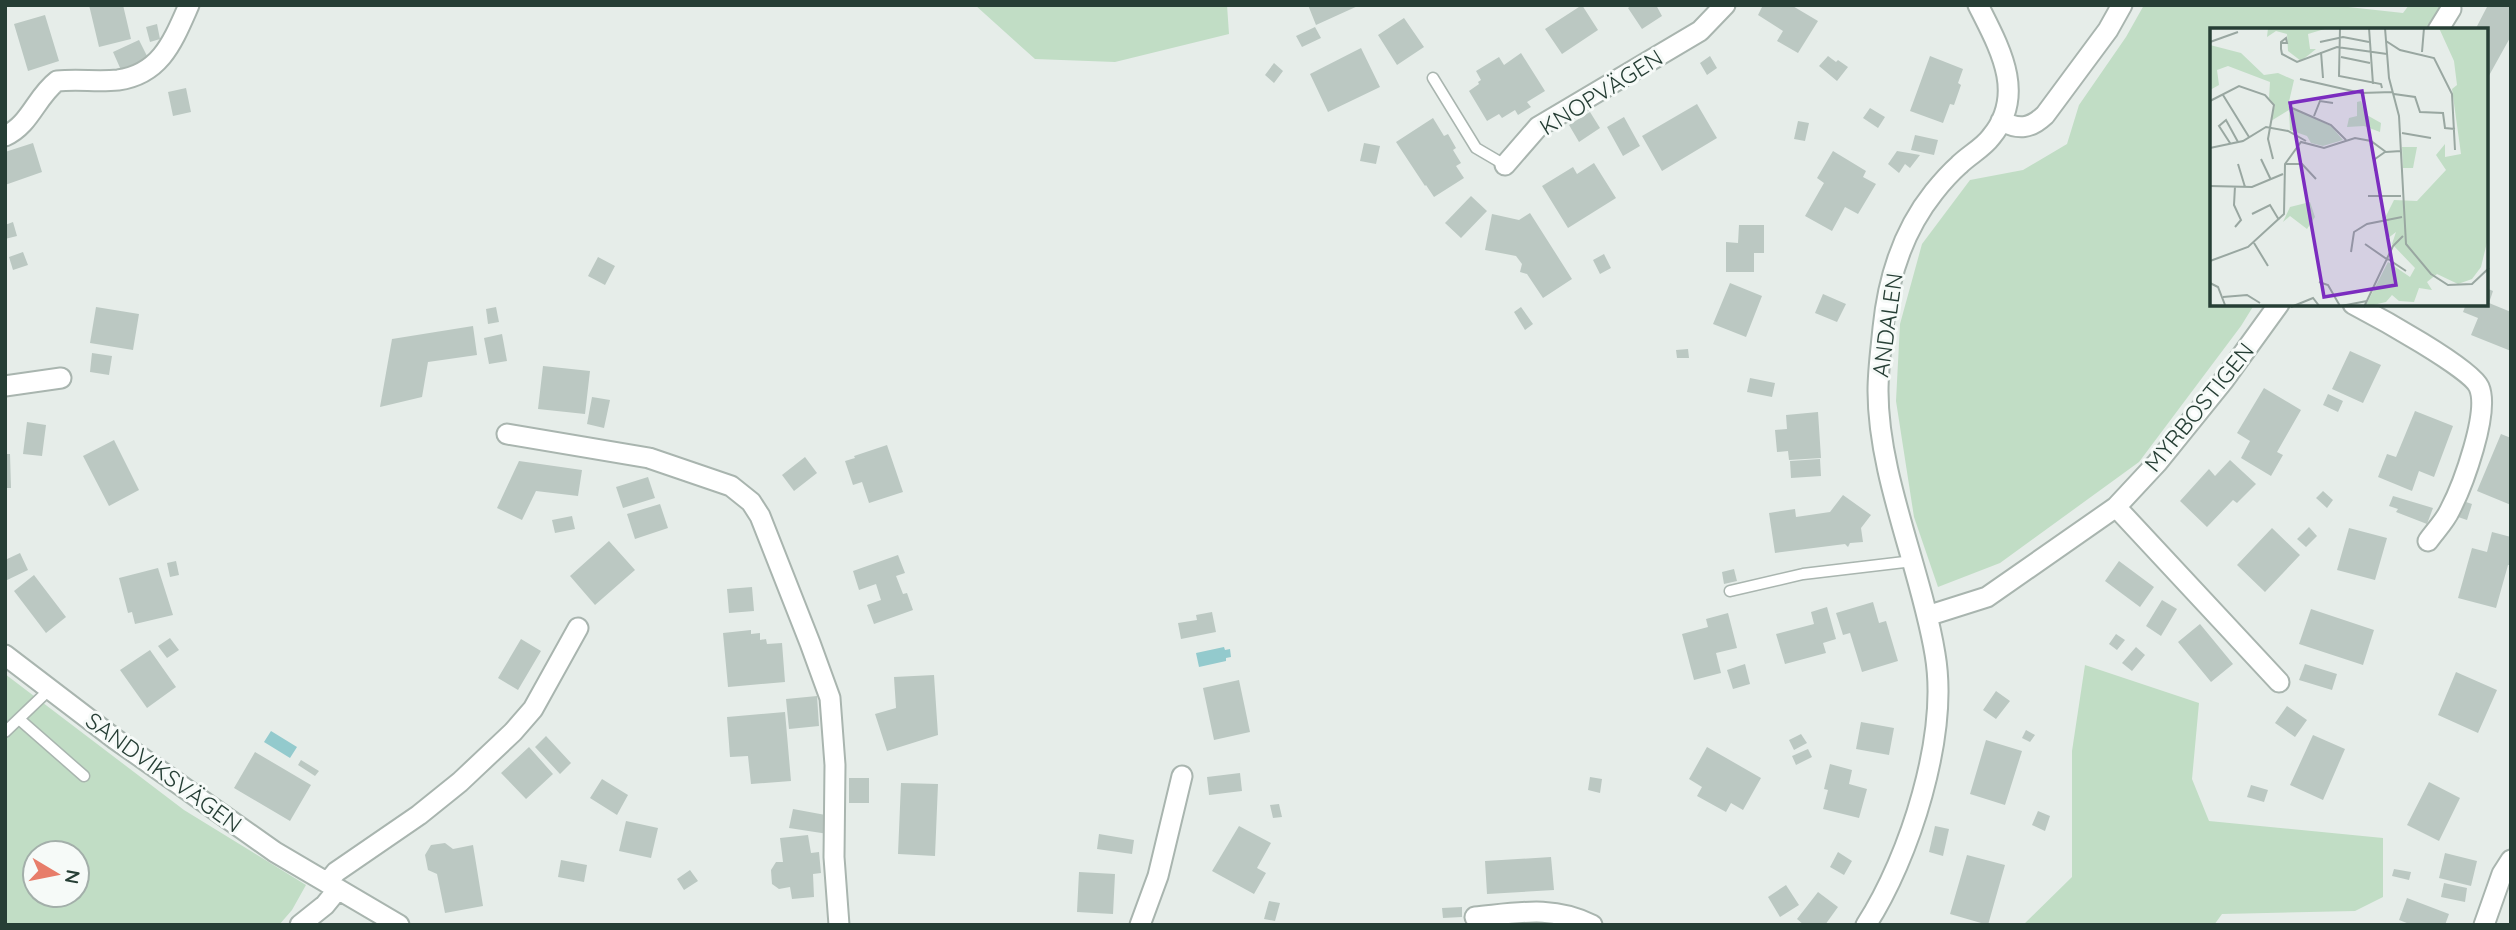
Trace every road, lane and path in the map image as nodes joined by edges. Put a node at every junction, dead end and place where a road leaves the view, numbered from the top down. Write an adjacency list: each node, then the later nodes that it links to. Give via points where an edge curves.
1 (189, 5): 9 (street, via 169,48 150,69 118,79 57,82 21,126)
2 (1726, 5): 10 (street, KNOPVÄGEN, via 1700,31 1538,127)
3 (1978, 5): 8 (street, ANDALEN, via 2002,53 2008,80)
4 (2122, 5): 8 (street, via 2045,115 2024,128)
5 (2451, 9): 6 (street)
6 (2439, 28)
7 (1433, 78): 10 (lane, KNOPVÄGEN, via 1476,148)
8 (2001, 121): 18 (street, ANDALEN, via 1991,138 1933,193 1904,238 1891,277 1878,392 1885,450)
9 (5, 136)
10 (1506, 165)
11 (2278, 306): 16 (street, MYRBOSTIGEN, via 2224,380)
12 (2356, 306): 17 (street, via 2446,359 2479,386 2483,406 2480,427 2450,512)
13 (61, 378): 14 (street)
14 (5, 386)
15 (507, 434): 34 (street, via 649,458 731,486 751,502 775,552 830,698)
16 (2116, 507): 20 (street, MYRBOSTIGEN, via 1987,597); 23 (street)
17 (2428, 541)
18 (1913, 561): 19 (lane, via 1803,574); 20 (street, ANDALEN)
19 (1730, 591)
20 (1927, 616): 37 (street, ANDALEN, via 1939,703 1935,743 1896,872)
21 (578, 628): 30 (street, via 533,709 516,729 419,815 336,872)
22 (5, 655): 24 (street, SANDVIKSVÄGEN)
23 (2279, 682)
24 (50, 690): 25 (lane); 30 (street, SANDVIKSVÄGEN, via 275,852)
25 (19, 719): 26 (lane); 27 (lane)
26 (5, 732)
27 (84, 776)
28 (1182, 776): 35 (street, via 1158,876)
29 (2511, 860): 38 (street)
30 (333, 886): 32 (street, via 325,905); 33 (street, SANDVIKSVÄGEN)
31 (1475, 916): 36 (street, via 1545,911 1565,913)
32 (300, 925)
33 (399, 925)
34 (839, 925)
35 (1140, 925)
36 (1591, 925)
37 (1866, 925)
38 (2484, 925)

